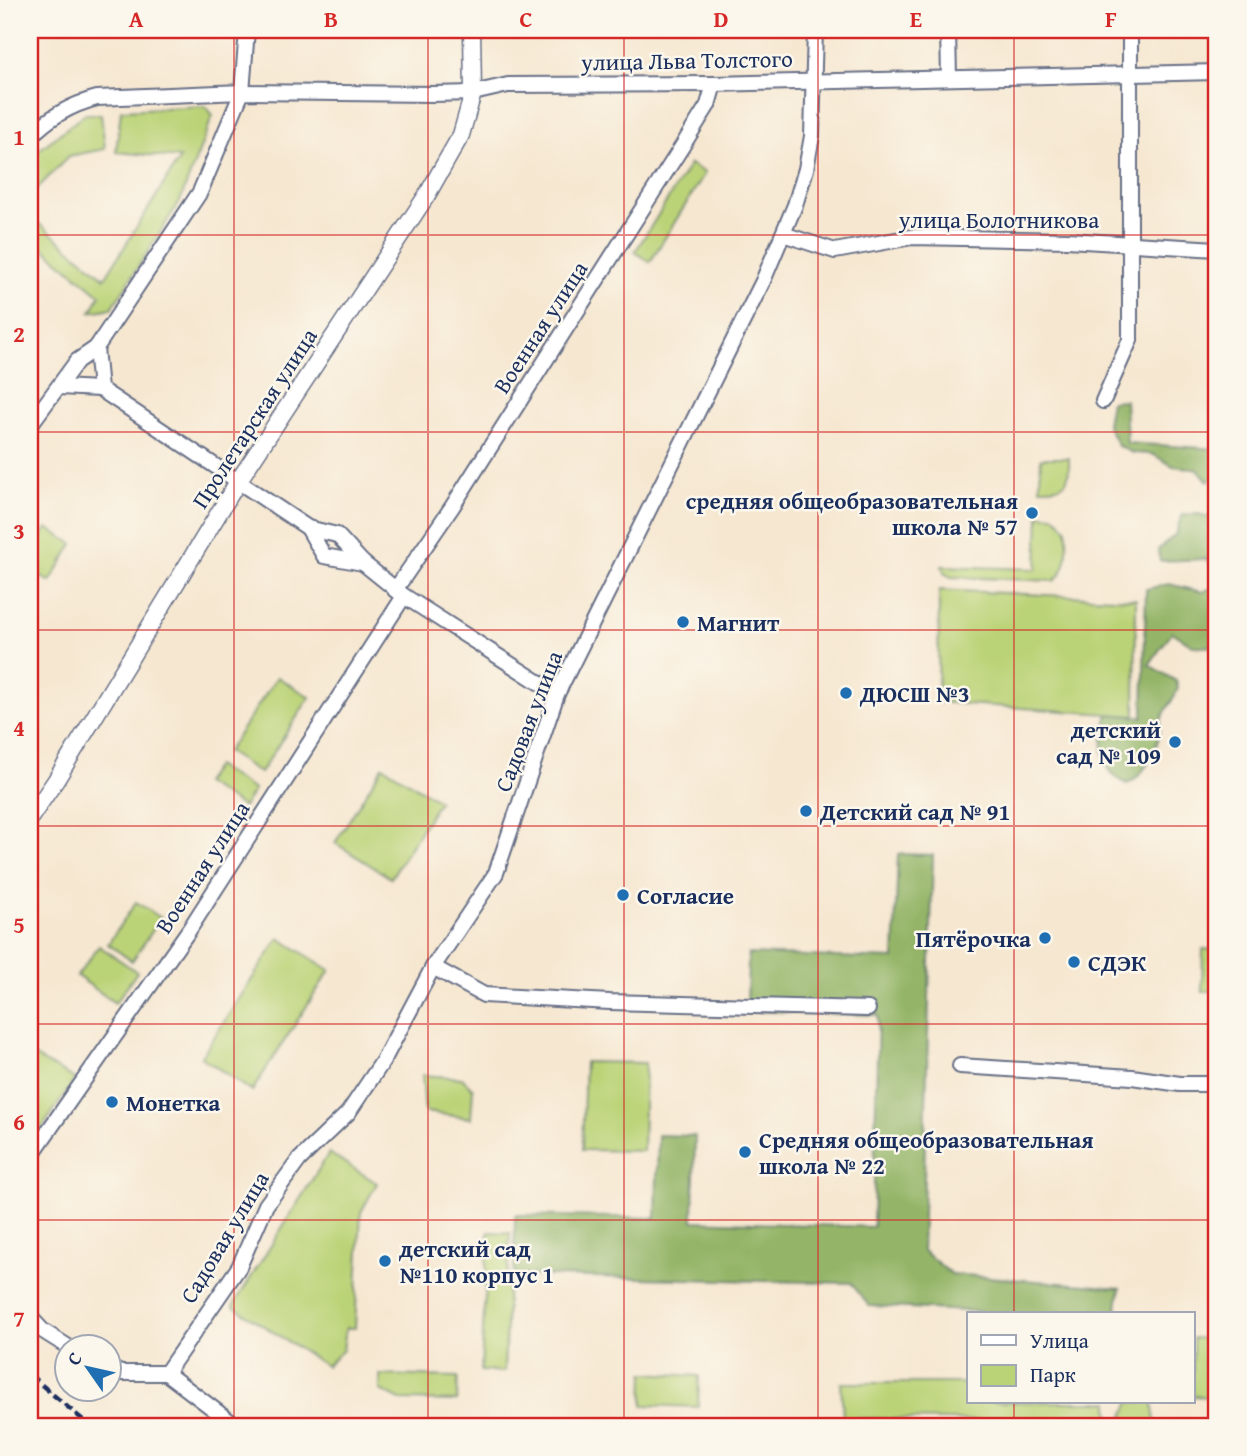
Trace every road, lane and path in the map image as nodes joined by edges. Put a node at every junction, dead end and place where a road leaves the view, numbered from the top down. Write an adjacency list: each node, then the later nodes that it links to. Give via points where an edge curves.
1 (247, 30): 11 (street)
2 (472, 30): 12 (street, Пролетарская улица)
3 (815, 30): 9 (street, Садовая улица)
4 (948, 30): 8 (street)
5 (1130, 30): 7 (street)
6 (1217, 72): 7 (street, улица Льва Толстого)
7 (1130, 74): 8 (street, улица Льва Толстого); 15 (street)
8 (949, 78): 9 (street, улица Льва Толстого)
9 (814, 81): 10 (street, улица Льва Толстого); 14 (street, Садовая улица, via 813,136)
10 (714, 84): 12 (street, улица Льва Толстого, via 508,85); 25 (street, Военная улица, via 708,105 684,145)
11 (242, 92): 12 (street, улица Льва Толстого); 13 (street, улица Льва Толстого, via 97,98 47,120); 17 (street, via 200,192)
12 (472, 93): 22 (street, Пролетарская улица, via 461,135 427,195)
13 (30, 137)
14 (783, 234): 15 (street, улица Болотникова, via 835,251 912,237); 26 (street, Садовая улица)
15 (1130, 243): 16 (street, улица Болотникова); 20 (street, via 1130,340)
16 (1217, 249)
17 (96, 348): 18 (street, via 77,361); 19 (street)
18 (59, 387): 19 (street); 21 (street)
19 (100, 389): 22 (street)
20 (1103, 401)
21 (30, 425)
22 (239, 480): 23 (street); 27 (street, Пролетарская улица)
23 (308, 528): 24 (street, via 337,534); 24 (street, via 324,556)
24 (363, 563): 25 (street)
25 (399, 593): 26 (street); 32 (street, Военная улица, via 195,920)
26 (557, 694): 28 (street, Садовая улица, via 496,873)
27 (30, 818)
28 (433, 967): 29 (street, via 484,995); 36 (street, Садовая улица, via 383,1061 348,1113 299,1160 266,1205 239,1267)
29 (868, 1009)
30 (960, 1066): 31 (street)
31 (1217, 1084)
32 (30, 1157)
33 (30, 1318): 34 (street)
34 (52, 1337)
35 (122, 1373): 36 (street)
36 (166, 1373): 37 (street)
37 (236, 1426)

